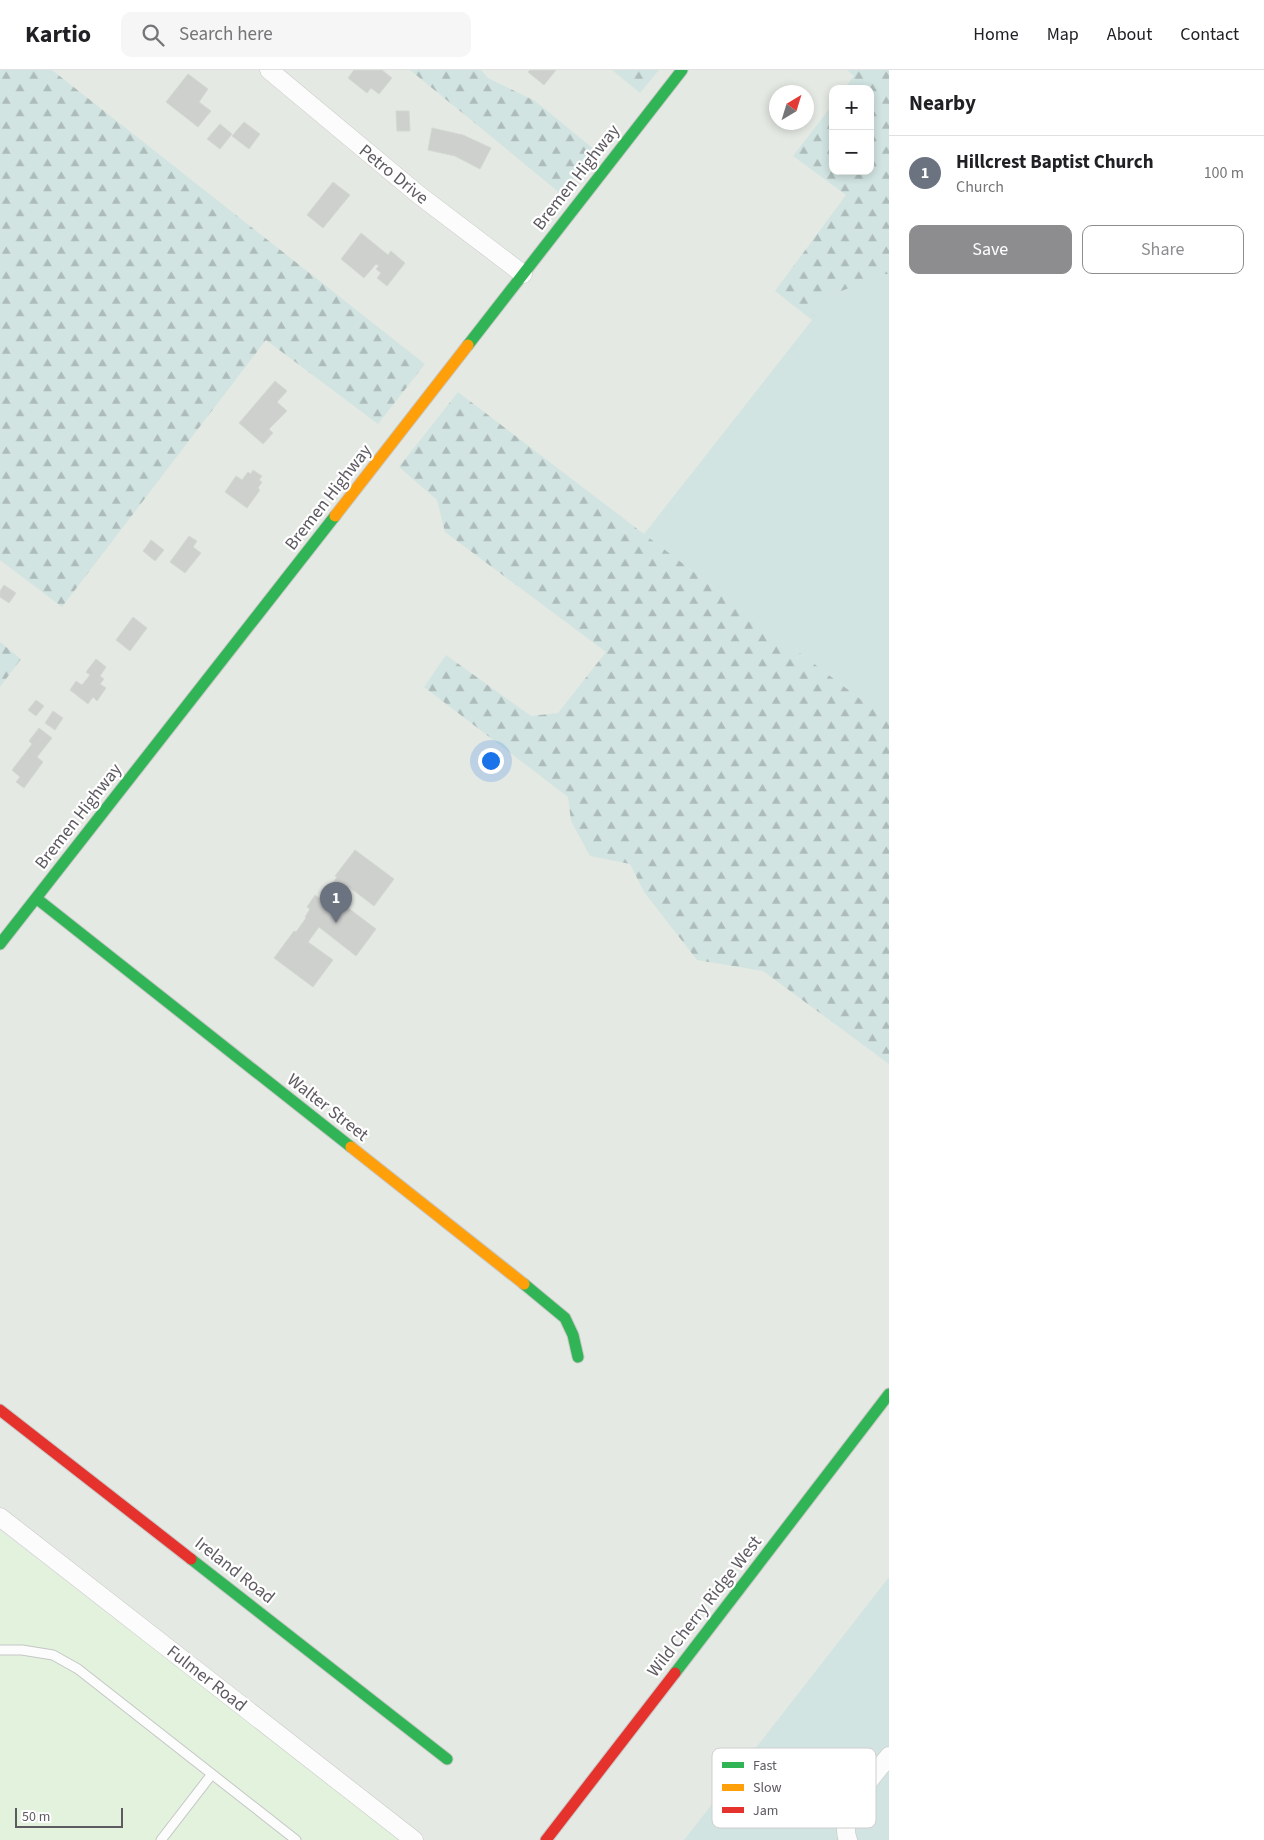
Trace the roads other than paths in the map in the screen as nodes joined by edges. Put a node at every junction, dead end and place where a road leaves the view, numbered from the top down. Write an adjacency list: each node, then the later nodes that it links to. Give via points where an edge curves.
1 (269, 70): 3 (street, Petro Drive, via 419,195)
2 (682, 70): 3 (street, Bremen Highway)
3 (523, 274): 4 (street, Bremen Highway)
4 (36, 898): 5 (street, Bremen Highway); 6 (street, Walter Street, via 553,1307 572,1328)
5 (0, 944)
6 (578, 1356)
7 (889, 1394): 19 (street, Wild Cherry Ridge West)
8 (0, 1410): 12 (street, Ireland Road)
9 (0, 1517): 18 (street, Fulmer Road)
10 (0, 1650): 14 (lane, via 53,1655 78,1669)
11 (889, 1756): 13 (street)
12 (447, 1759)
13 (876, 1773)
14 (212, 1774): 16 (lane); 17 (lane)
15 (846, 1828): 20 (street)
16 (161, 1840)
17 (296, 1840)
18 (414, 1840)
19 (546, 1840)
20 (848, 1840)

